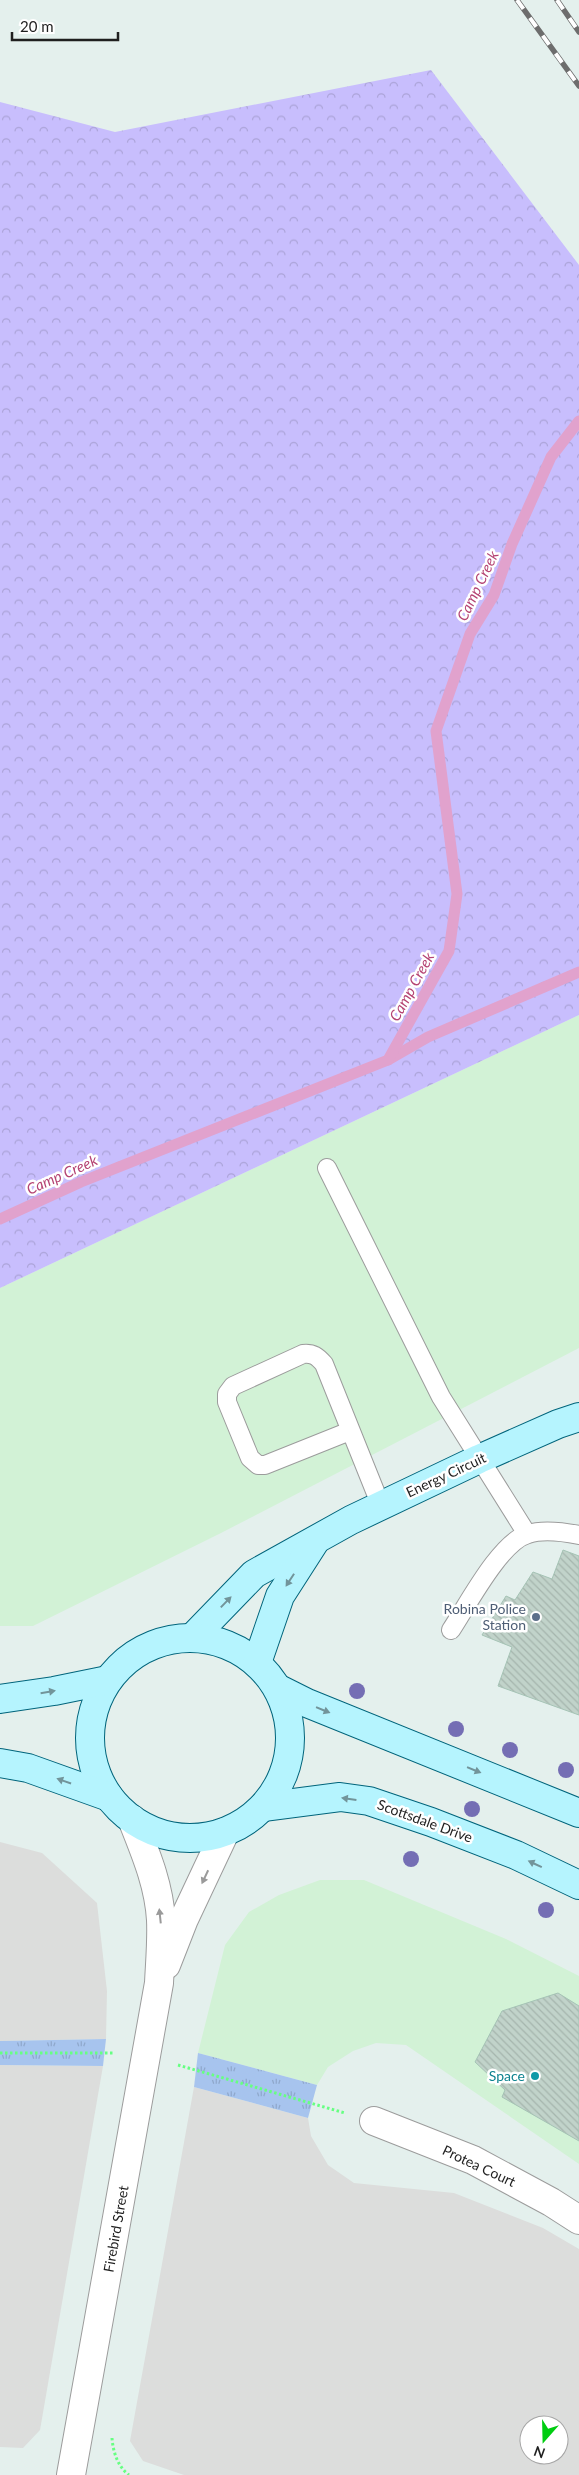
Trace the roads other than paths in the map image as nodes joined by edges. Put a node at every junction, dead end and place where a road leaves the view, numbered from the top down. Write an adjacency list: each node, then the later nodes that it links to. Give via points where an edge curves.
1 (327, 1168): 4 (lane, via 440,1397)
2 (579, 1418): 4 (main road, Energy Circuit, via 558,1424)
3 (350, 1431): 3 (lane, via 324,1364 312,1354 303,1354 233,1386 227,1394 227,1402 250,1458 258,1465); 5 (lane)
4 (479, 1460): 5 (main road, Energy Circuit); 6 (lane)
5 (381, 1506): 8 (main road, Energy Circuit)
6 (527, 1534): 7 (lane); 9 (lane, via 506,1550 488,1572)
7 (579, 1535)
8 (316, 1539): 10 (main road, Energy Circuit, one-way to 8, via 254,1574); 11 (main road, one-way to 11, via 280,1596)
9 (452, 1630)
10 (193, 1638): 11 (main road, via 227,1644); 12 (main road, via 158,1643 130,1657)
11 (256, 1662): 13 (main road)
12 (108, 1680): 14 (main road, one-way to 12); 16 (main road, via 94,1708 90,1739 95,1769)
13 (278, 1689): 17 (main road, via 290,1722 290,1757 277,1789); 18 (main road, one-way to 18, via 307,1704)
14 (0, 1699)
15 (0, 1763): 16 (main road, one-way to 15, via 28,1768)
16 (110, 1797): 19 (main road)
17 (263, 1807): 20 (main road); 21 (main road, Scottsdale Drive, one-way to 17, via 516,1855 369,1801 340,1797)
18 (579, 1813)
19 (132, 1819): 20 (main road, via 160,1834 191,1838); 22 (street, Firebird Street, one-way to 19, via 161,1919 156,1887)
20 (225, 1832): 22 (street, Firebird Street, one-way to 22)
21 (579, 1885)
22 (159, 1982): 25 (street, Firebird Street)
23 (374, 2121): 24 (street, Protea Court, via 473,2160)
24 (579, 2220)
25 (70, 2475)

